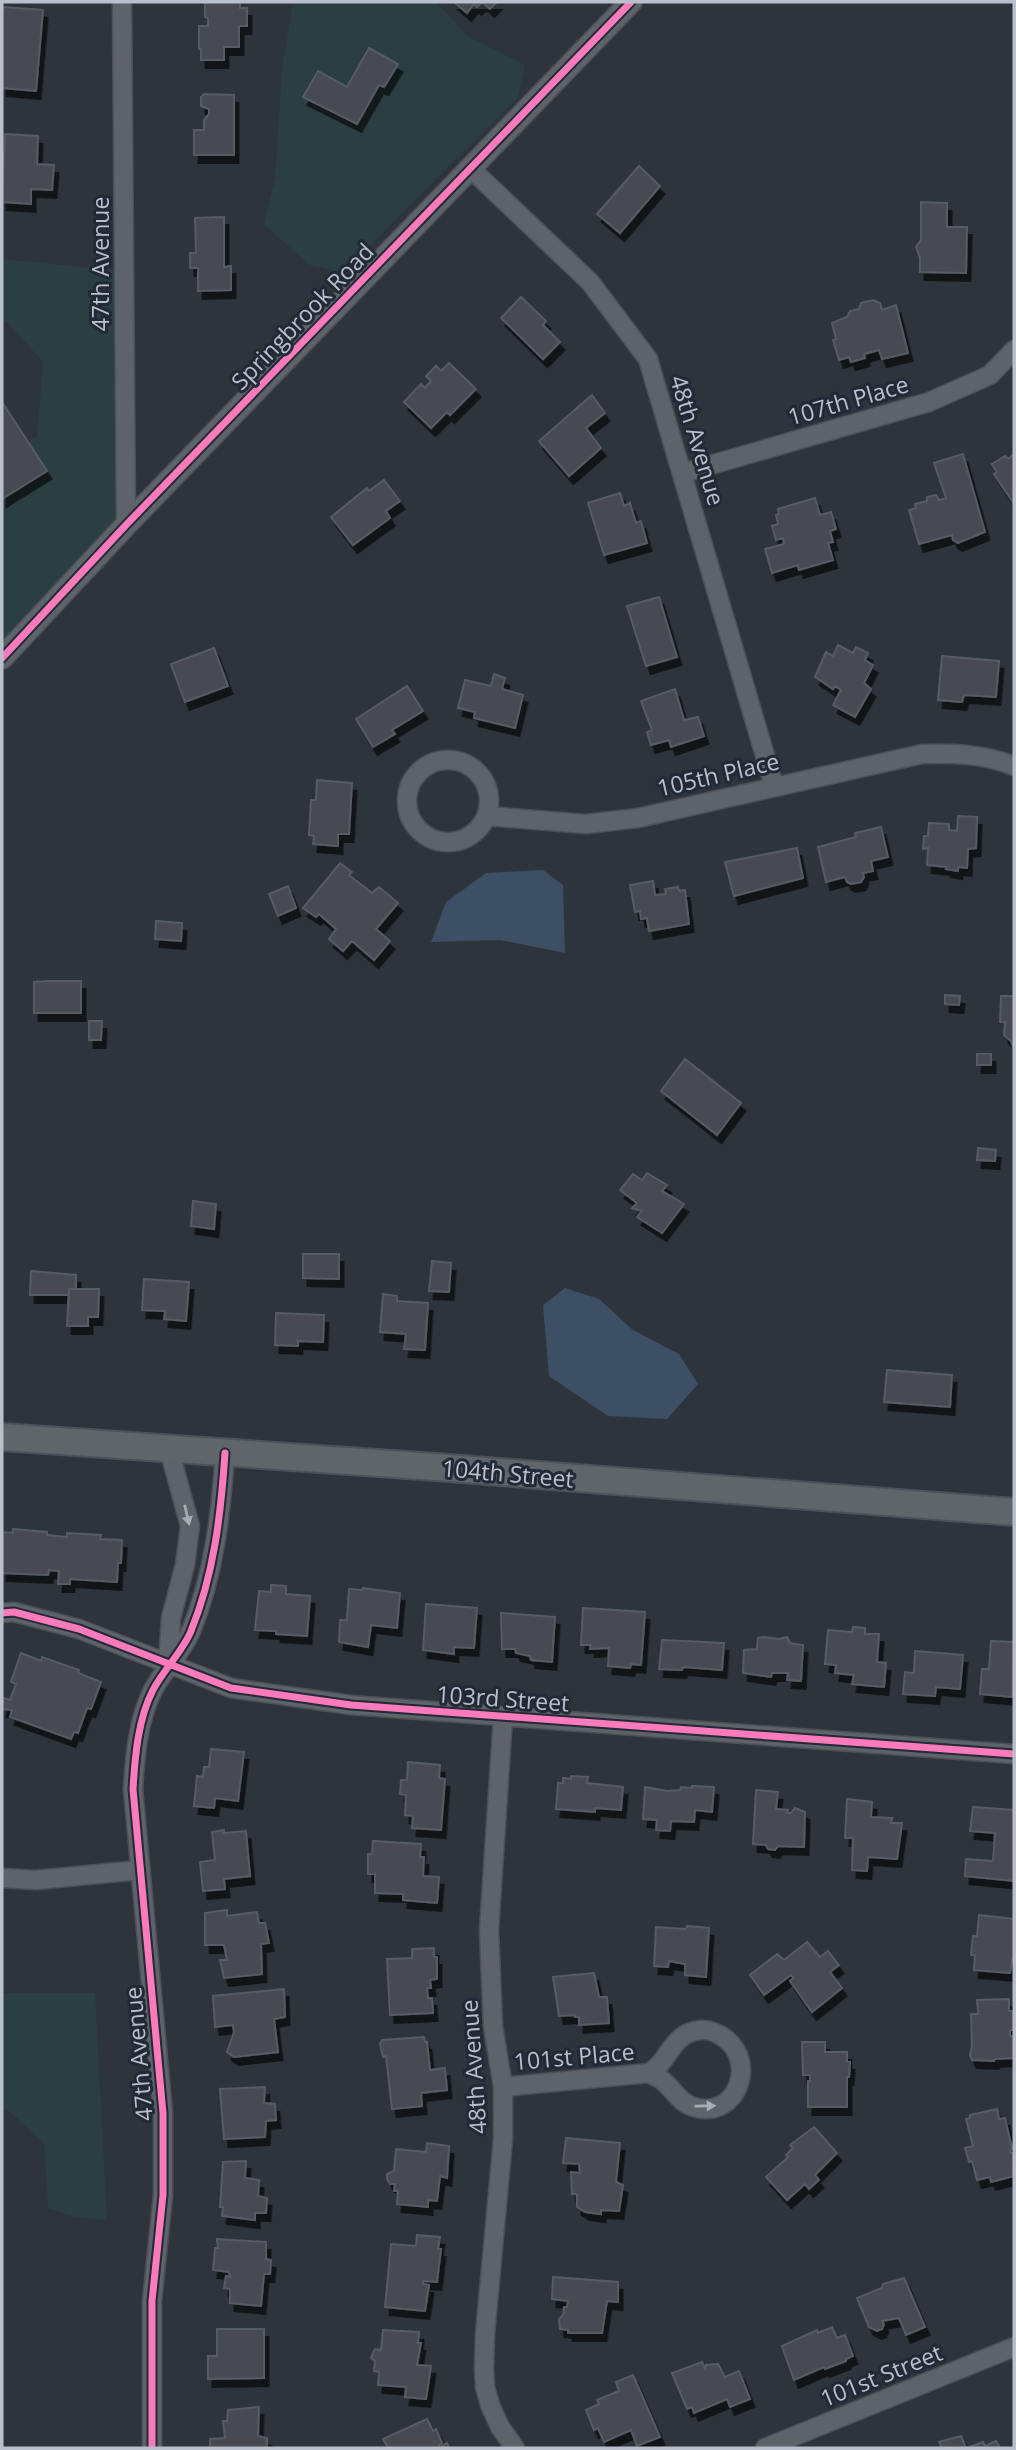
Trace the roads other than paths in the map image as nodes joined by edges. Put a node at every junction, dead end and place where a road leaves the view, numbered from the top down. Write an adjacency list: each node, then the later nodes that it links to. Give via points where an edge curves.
1 (122, 2): 6 (street, 47th Avenue)
2 (631, 2): 3 (street, Springbrook Road)
3 (470, 168): 5 (street, 48th Avenue, via 590,282 648,359); 6 (street, Springbrook Road)
4 (1014, 350): 5 (street, 107th Place, via 990,374 929,402)
5 (683, 474): 9 (street, 48th Avenue)
6 (126, 525): 7 (street, Springbrook Road)
7 (2, 658)
8 (1014, 766): 9 (street, 105th Place, via 958,753 922,754)
9 (774, 786): 10 (street, 105th Place, via 638,818 586,824)
10 (487, 816): 10 (street, via 468,837 448,842 428,837 410,816 409,789 424,768 436,762 462,762 474,769 488,790)
11 (2, 1437): 12 (main road, 104th Street)
12 (169, 1449): 13 (main road, 104th Street); 16 (street, one-way to 16, via 190,1526 186,1565 171,1618)
13 (225, 1453): 14 (main road, 104th Street); 16 (street, 47th Avenue, via 222,1500 206,1583 190,1634)
14 (1014, 1512)
15 (2, 1613): 16 (street, 103rd Street, via 79,1629)
16 (168, 1664): 17 (street, 103rd Street, via 231,1688 351,1705); 19 (street, 47th Avenue, via 152,1692 134,1763)
17 (503, 1717): 18 (street, 103rd Street); 22 (street, 48th Avenue, via 489,1930 493,2026)
18 (1014, 1754)
19 (141, 1870): 20 (street, via 36,1880); 24 (street, 47th Avenue, via 164,2161 152,2301)
20 (2, 1878)
21 (649, 2073): 21 (street, 101st Place, one-way to 21, via 683,2101 697,2108 713,2107 733,2095 742,2066 737,2048 719,2034 701,2030 679,2040 659,2068); 22 (street, 101st Place)
22 (503, 2087): 25 (street, 48th Avenue, via 502,2176 485,2334 485,2376 490,2405)
23 (1014, 2347): 26 (street, 101st Street)
24 (152, 2448)
25 (514, 2448)
26 (765, 2448)

